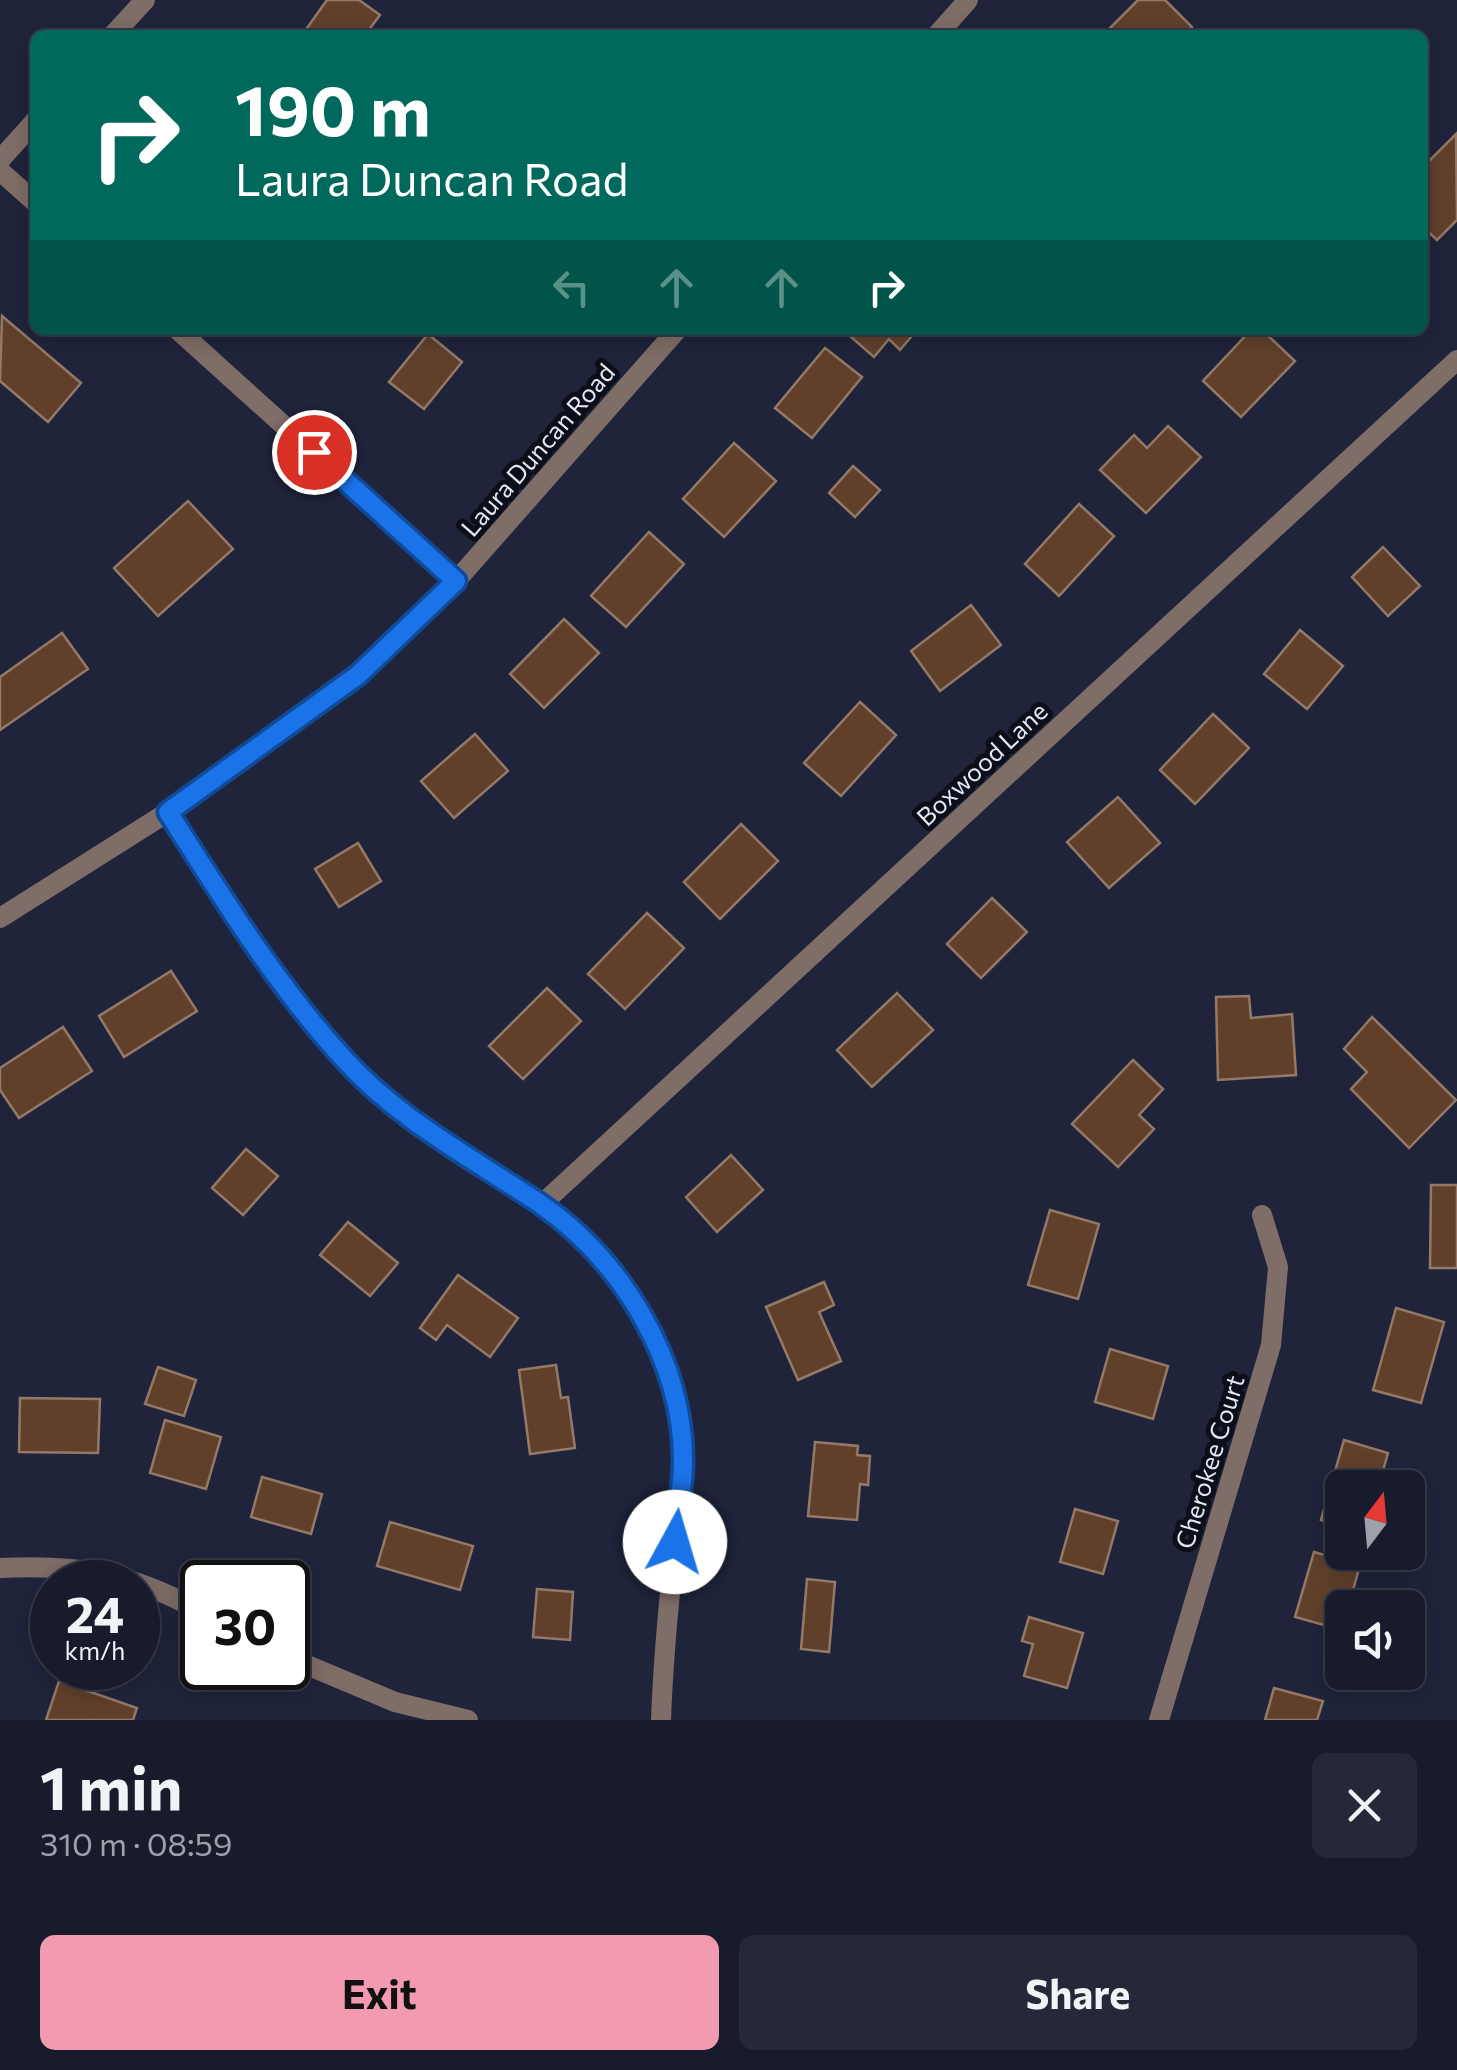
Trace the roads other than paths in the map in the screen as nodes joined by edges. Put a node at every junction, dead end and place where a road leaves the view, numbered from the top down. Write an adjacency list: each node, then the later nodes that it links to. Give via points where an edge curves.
1 (145, 0): 3 (street)
2 (968, 0): 4 (street)
3 (118, 30)
4 (941, 30)
5 (30, 127): 6 (street)
6 (0, 160)
7 (0, 171): 8 (street)
8 (30, 198)
9 (184, 335): 12 (street)
10 (673, 335): 12 (street, Laura Duncan Road)
11 (1457, 360): 15 (street, Boxwood Lane)
12 (456, 581): 13 (street, Laura Duncan Road, via 358,675)
13 (168, 812): 14 (street, Laura Duncan Road); 15 (street, via 237,920 344,1060 470,1162)
14 (0, 918)
15 (541, 1205): 21 (street, via 602,1256 634,1303 660,1352 676,1407 683,1464)
16 (1262, 1215): 22 (street, Cherokee Court, via 1278,1266 1271,1344)
17 (0, 1568): 18 (street, via 58,1565 114,1574)
18 (180, 1600)
19 (310, 1667): 20 (street, via 395,1702)
20 (468, 1720)
21 (661, 1720)
22 (1160, 1720)

